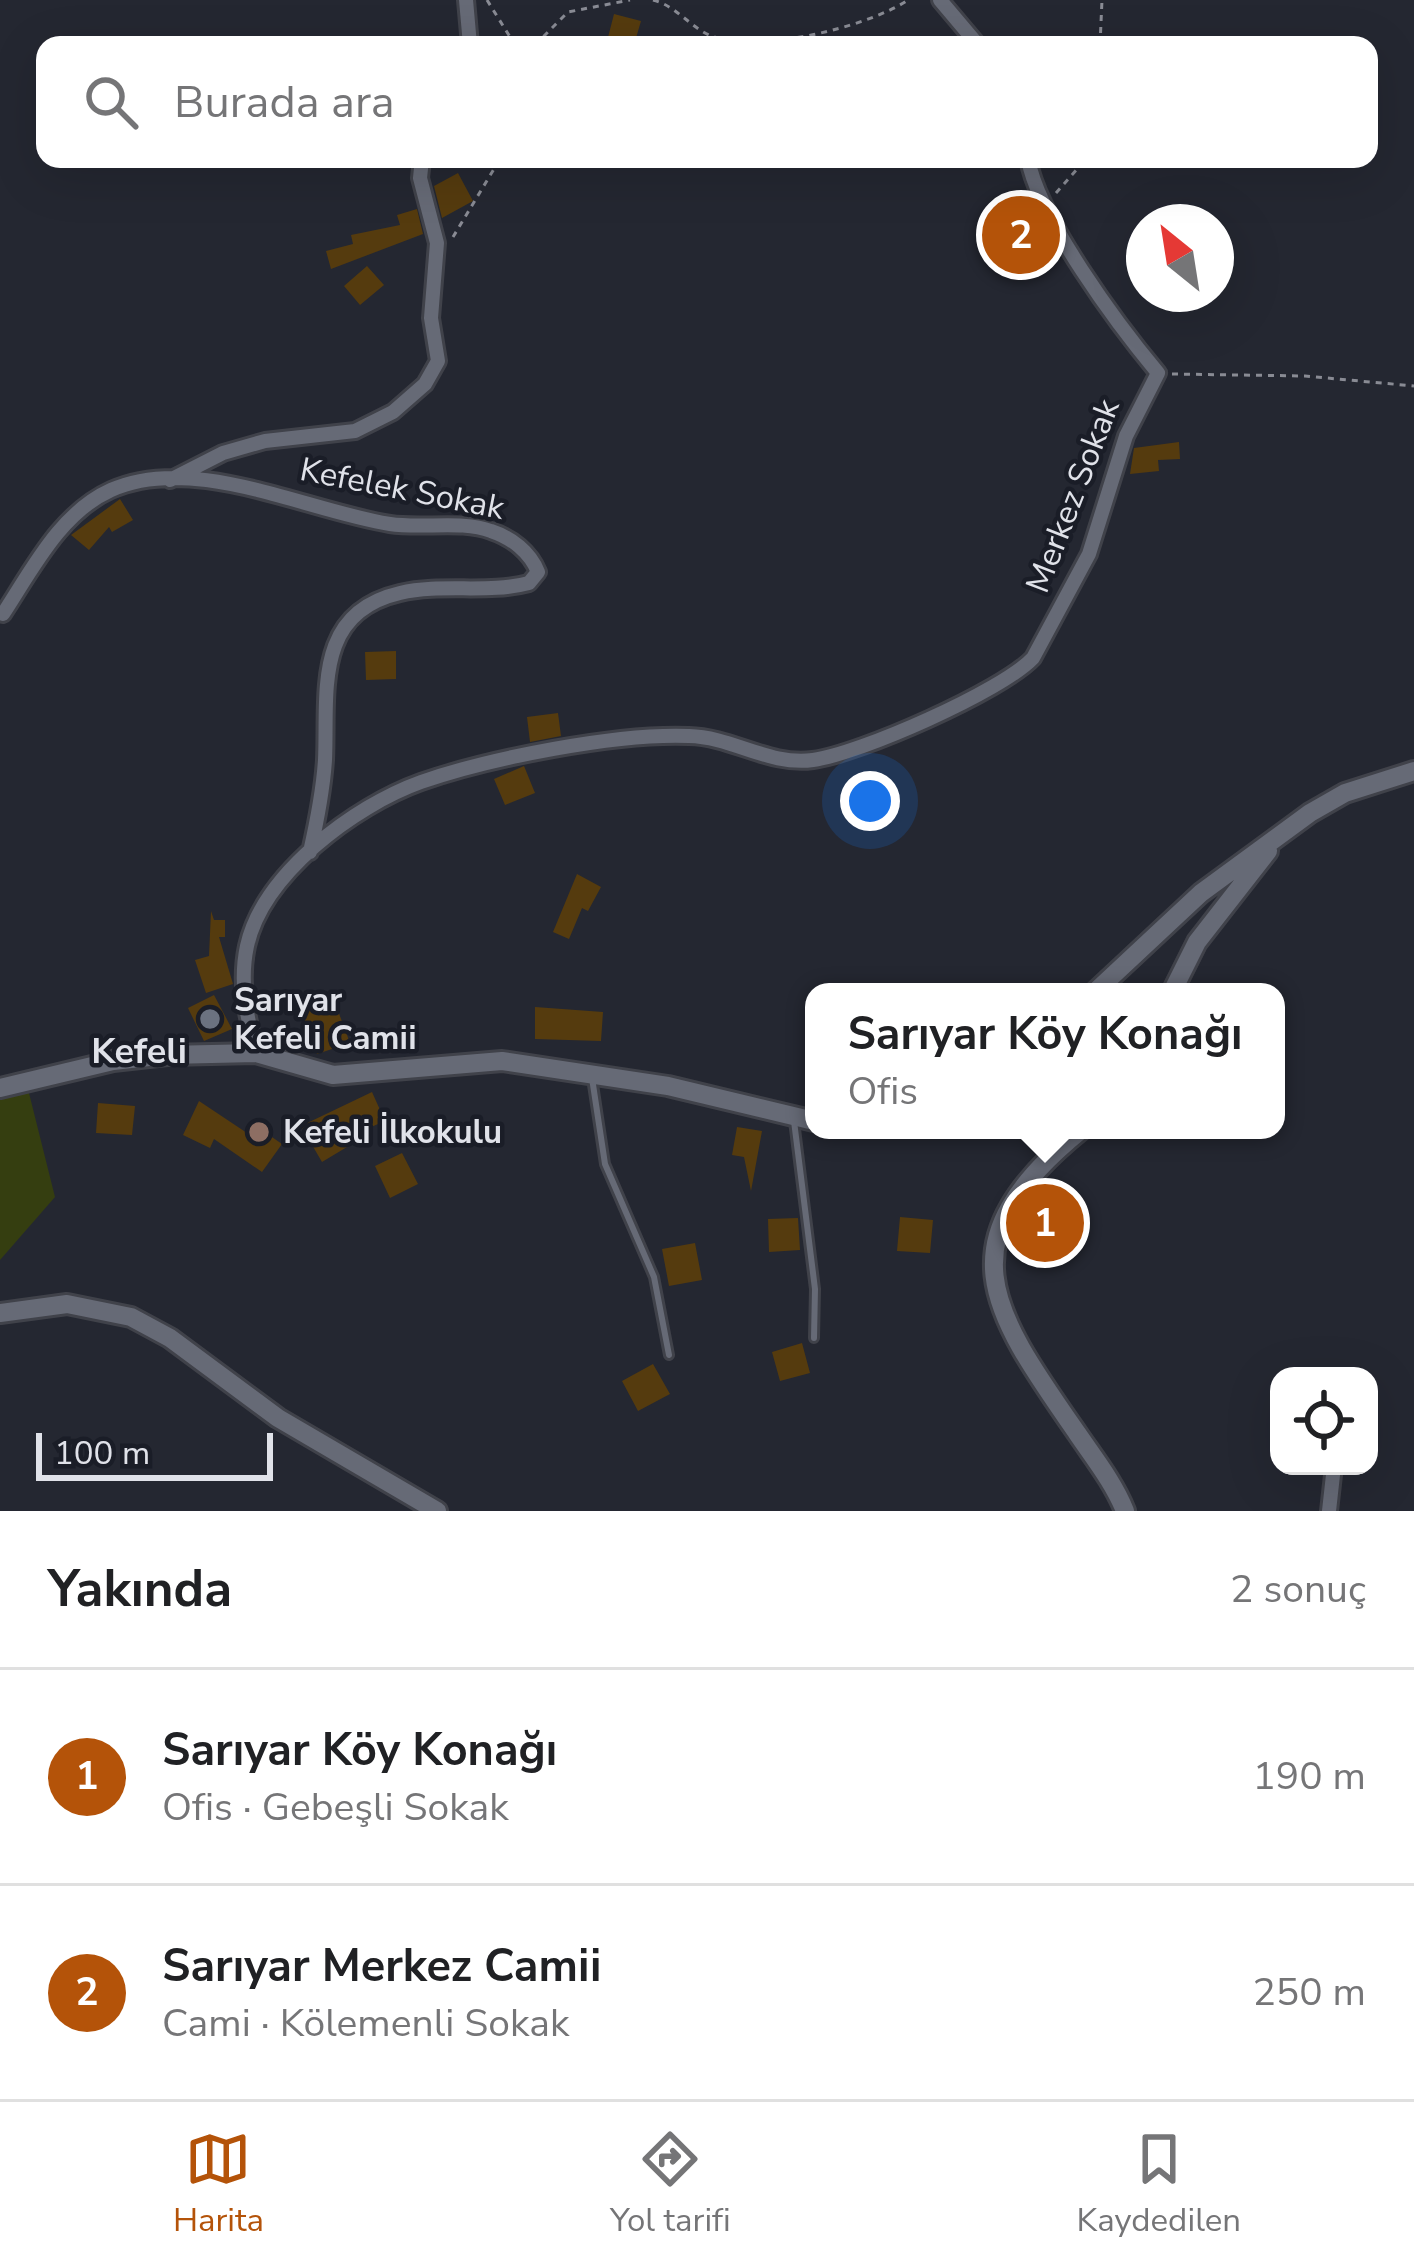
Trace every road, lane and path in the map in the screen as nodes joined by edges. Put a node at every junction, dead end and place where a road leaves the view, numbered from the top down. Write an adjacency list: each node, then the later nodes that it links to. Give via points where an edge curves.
1 (466, 0): 8 (street)
2 (487, 0): 9 (path)
3 (630, 0): 10 (path, via 568,12)
4 (653, 0): 11 (path)
5 (908, 0): 12 (path, via 853,24)
6 (940, 0): 13 (street)
7 (1102, 0): 14 (path)
8 (469, 36)
9 (509, 36)
10 (544, 36)
11 (711, 36)
12 (794, 36)
13 (970, 36)
14 (1100, 36)
15 (423, 168): 20 (street)
16 (494, 168): 20 (path)
17 (1032, 168): 19 (street)
18 (1079, 168): 19 (path)
19 (1046, 203): 21 (street)
20 (435, 263): 23 (street, via 438,361 408,400 355,431 265,441)
21 (1158, 373): 22 (path, Merkez Sokak); 25 (street, Merkez Sokak, via 1126,436 1073,590)
22 (1414, 386)
23 (168, 482): 24 (street, Kefelek Sokak, via 113,489 93,500 53,539); 28 (street, Kefelek Sokak, via 235,484 393,525 492,531 517,544 538,572 519,585 419,590 362,609 327,661 323,781)
24 (3, 614)
25 (1020, 672): 28 (street, Kefelek Sokak, via 968,702 818,760 780,761 729,742 652,736 457,773 390,796)
26 (1414, 771): 27 (street, via 1345,793)
27 (1274, 842): 29 (street, via 1162,926); 30 (street)
28 (310, 852): 31 (street, Kefelek Sokak, via 260,913 248,941 242,978)
29 (1104, 983)
30 (1177, 983)
31 (256, 1053): 32 (street, via 333,1075 471,1061); 33 (street, via 113,1061)
32 (592, 1074): 34 (street); 39 (lane, via 605,1164 654,1277)
33 (5, 1083)
34 (804, 1120)
35 (805, 1139): 38 (lane)
36 (1069, 1139): 42 (street, via 1010,1198 994,1266 1015,1340)
37 (0, 1313): 41 (street, via 67,1304 131,1316 278,1418)
38 (814, 1338)
39 (669, 1355)
40 (1333, 1475): 43 (street)
41 (437, 1511)
42 (1125, 1511)
43 (1329, 1511)

